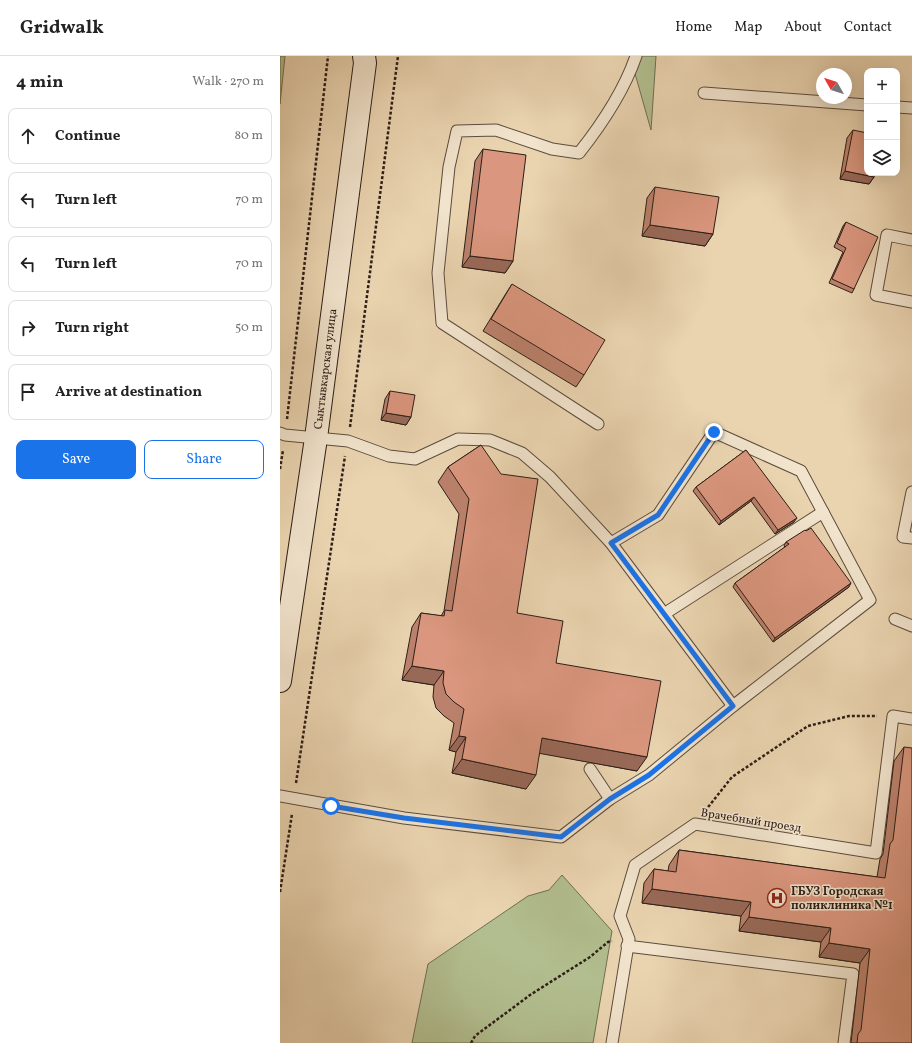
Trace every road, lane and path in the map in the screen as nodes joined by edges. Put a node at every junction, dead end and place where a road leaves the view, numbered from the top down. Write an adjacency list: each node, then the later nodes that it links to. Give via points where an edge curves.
1 (328, 56): 12 (path)
2 (364, 56): 13 (main road, Сыктывкарская улица)
3 (398, 56): 14 (path)
4 (636, 56): 11 (lane, via 630,73 597,130 579,153 552,149 496,130 458,131 448,167 438,274 442,323)
5 (704, 93): 6 (lane)
6 (864, 105)
7 (900, 107): 8 (lane)
8 (912, 108)
9 (912, 240): 10 (lane, via 887,235 876,295)
10 (912, 302)
11 (598, 424)
12 (283, 434): 13 (lane)
13 (316, 438): 14 (lane); 22 (main road, Сыктывкарская улица)
14 (348, 442): 18 (lane, via 389,456 415,459 458,439 490,440 522,453 550,476); 28 (path)
15 (912, 492): 17 (lane, via 903,537)
16 (823, 512): 18 (lane, via 802,471 714,432 658,515); 19 (lane); 23 (lane, via 870,600)
17 (912, 538)
18 (611, 543): 19 (lane)
19 (664, 614): 23 (lane)
20 (895, 618): 21 (lane)
21 (912, 626)
22 (280, 681)
23 (733, 706): 29 (lane, via 649,775)
24 (893, 716): 25 (lane); 30 (path, via 849,716 808,726 732,777); 30 (lane, Врачебный проезд, via 876,854)
25 (912, 719)
26 (590, 769): 29 (lane)
27 (280, 796): 28 (lane)
28 (294, 799): 29 (lane, via 404,818 561,837); 31 (path)
29 (610, 799)
30 (695, 824): 32 (lane, Врачебный проезд, via 635,865 620,916)
31 (280, 892)
32 (628, 942): 33 (path, via 608,942 590,957 530,995 475,1036); 34 (lane); 35 (lane, via 853,974)
33 (471, 1043)
34 (612, 1043)
35 (844, 1043)

